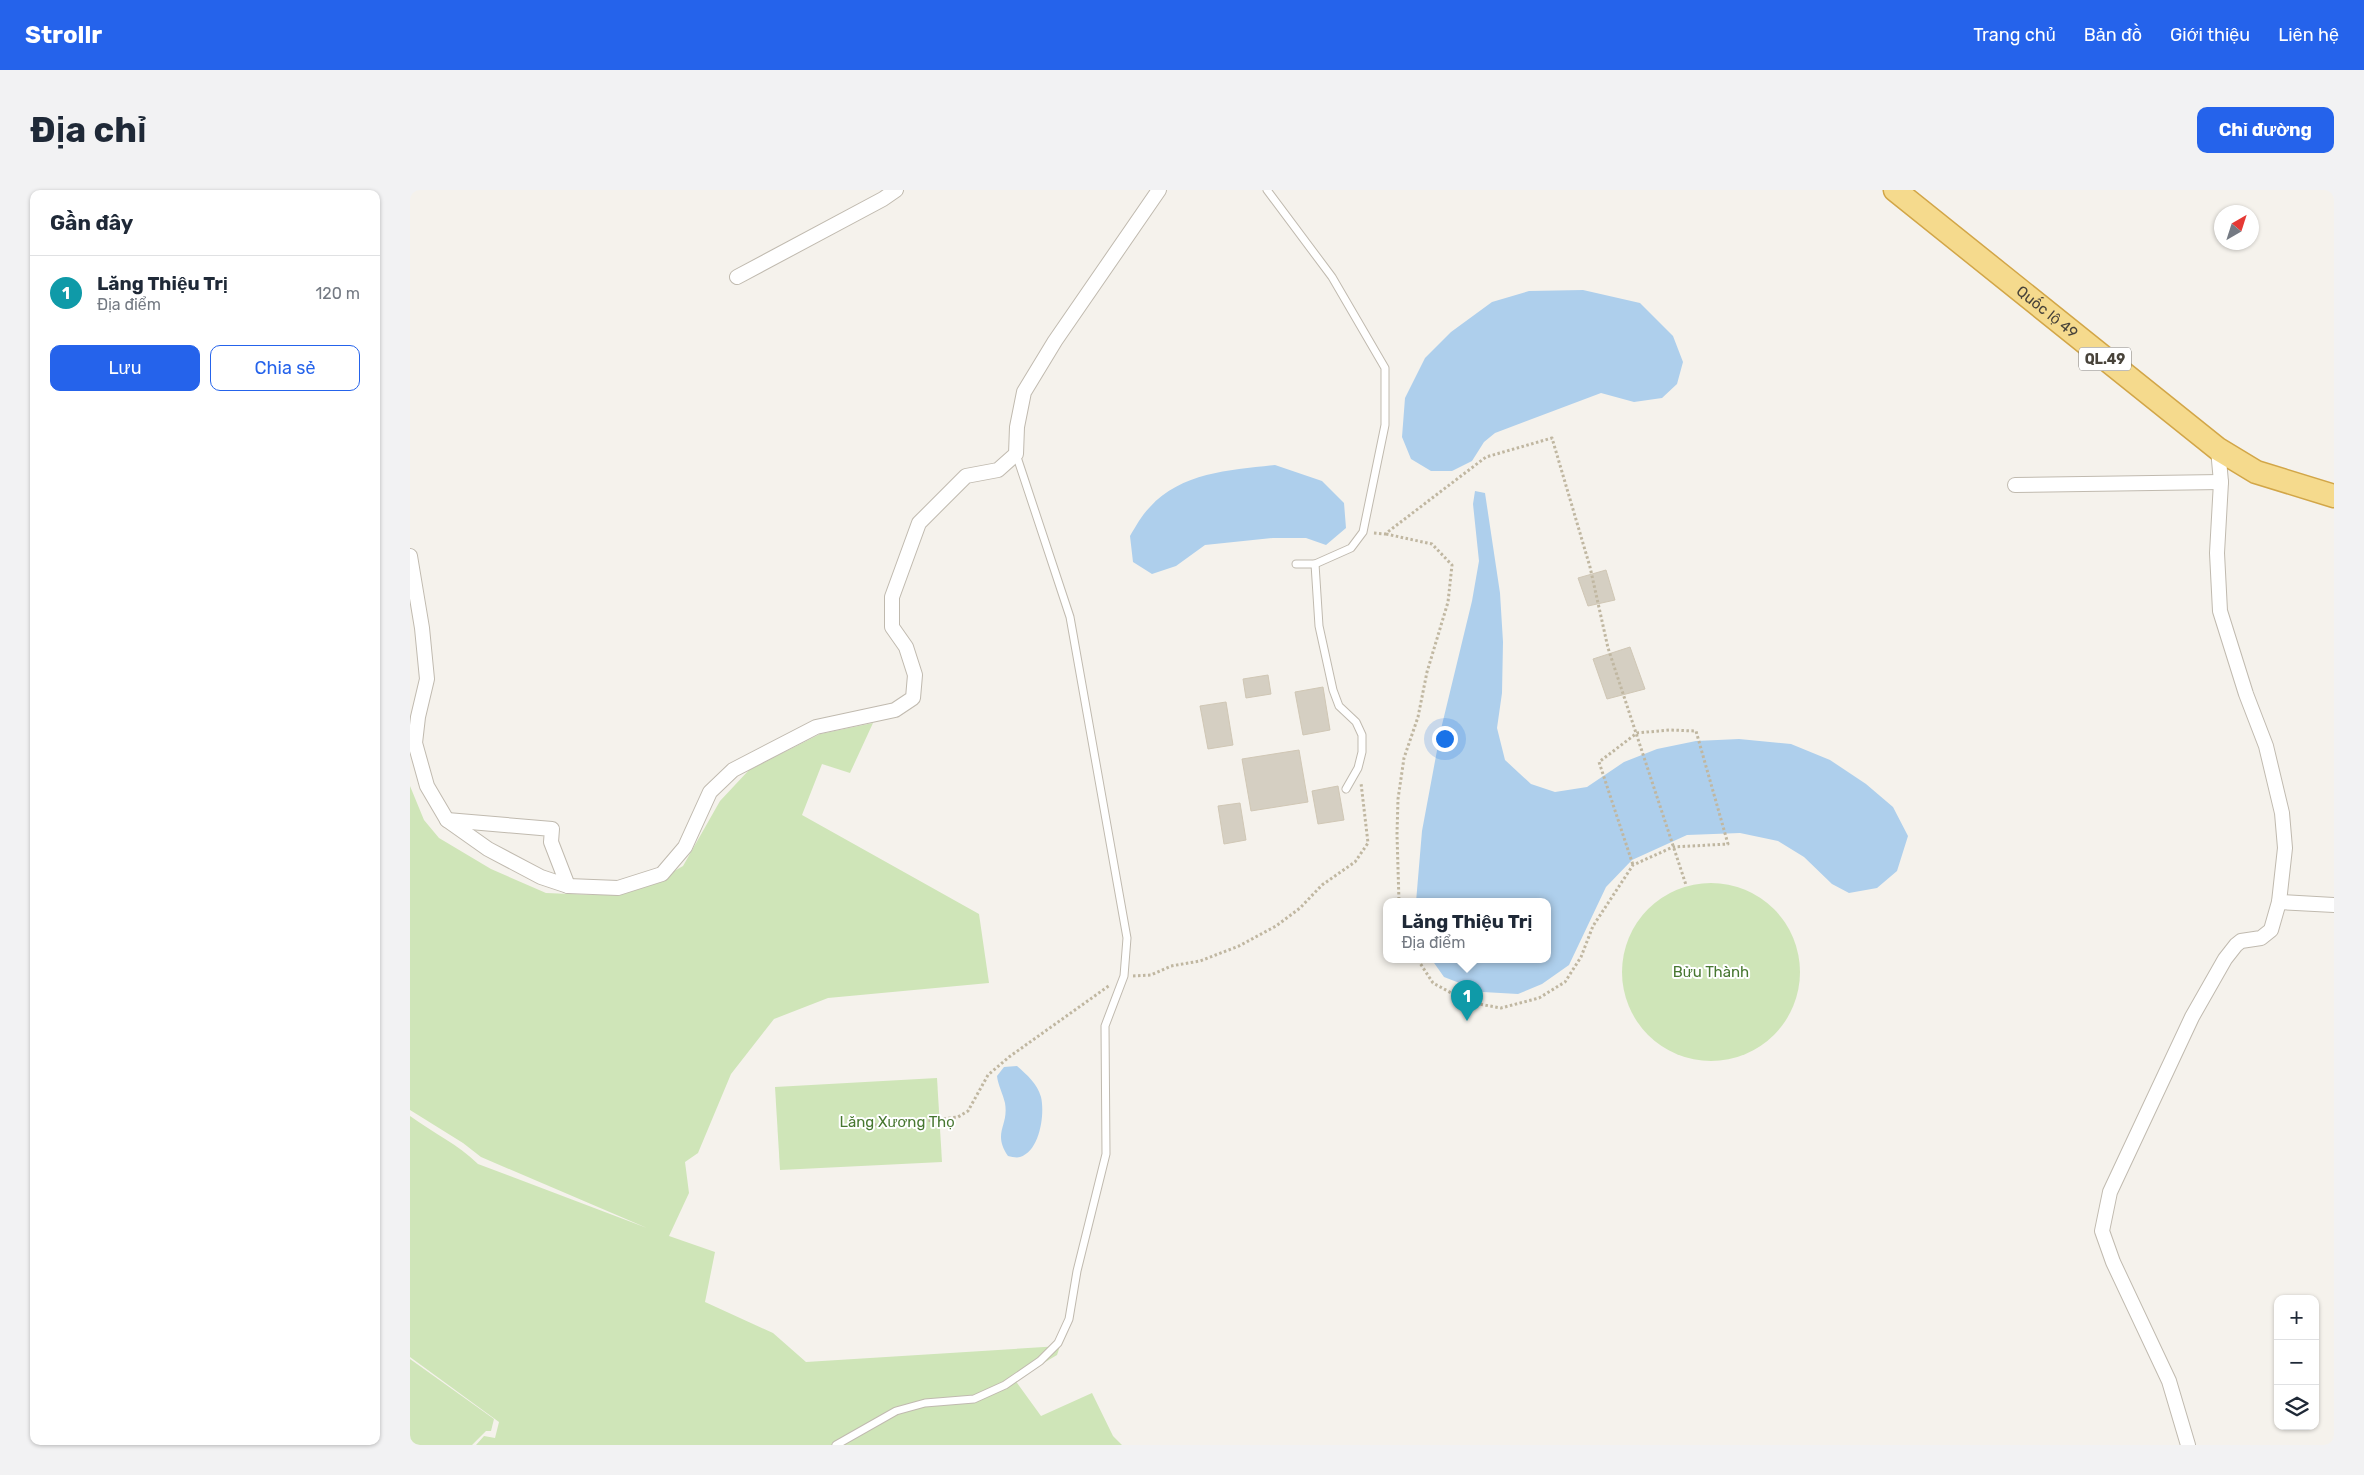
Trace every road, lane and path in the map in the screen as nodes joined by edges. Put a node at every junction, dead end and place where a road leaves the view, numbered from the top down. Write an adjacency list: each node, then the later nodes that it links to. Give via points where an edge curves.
1 (896, 190): 5 (street)
2 (1159, 190): 7 (street, via 1055,341 1024,392)
3 (1267, 190): 11 (lane, via 1332,277 1385,368 1385,425)
4 (1895, 190): 6 (highway, Quốc lộ 49 / QL.49)
5 (737, 276)
6 (2218, 449): 8 (street); 10 (highway, Quốc lộ 49 / QL.49, via 2256,472)
7 (1016, 454): 22 (street, via 998,470 966,476 919,523 892,597 892,627 906,647 915,675 913,698 895,710 816,727 733,770 710,792 685,847 662,874 618,888); 28 (lane, via 1070,617 1127,938)
8 (2220, 482): 9 (street); 25 (street, via 2220,610 2266,746 2282,813 2285,848)
9 (2015, 485)
10 (2334, 496)
11 (1363, 532): 12 (path); 15 (lane, via 1351,548)
12 (1385, 534): 16 (path, via 1486,457 1552,438 1590,567 1608,648); 24 (path, via 1432,544 1452,565 1448,602 1404,758 1398,799)
13 (410, 556): 19 (street, via 427,679 415,743 427,786)
14 (1296, 564): 15 (lane)
15 (1315, 564): 17 (lane, via 1319,626 1333,690 1339,706 1356,722 1362,735)
16 (1637, 733): 20 (path); 20 (path, via 1696,730 1698,736 1728,844); 21 (path, via 1599,762)
17 (1358, 768): 18 (lane); 28 (path, via 1368,843 1355,862 1322,885 1300,908 1276,926 1239,946 1200,960 1170,966 1151,975)
18 (1346, 789)
19 (447, 820): 22 (street, via 514,863 540,877); 22 (street, via 552,829 550,842)
20 (1673, 847): 21 (path); 23 (path)
21 (1633, 865): 27 (path, via 1594,926 1581,957 1565,982 1539,998 1501,1008 1468,1002 1433,982)
22 (568, 886)
23 (1686, 886)
24 (1399, 898)
25 (2279, 902): 26 (street); 31 (street, via 2271,930 2261,938 2241,941 2236,946 2225,959 2192,1017 2110,1192 2102,1231 2113,1262 2169,1381)
26 (2334, 905)
27 (1420, 963)
28 (1124, 976): 29 (path, via 1009,1057 988,1075 968,1111 958,1117 882,1125); 30 (lane, via 1105,1026 1106,1154 1076,1271 1069,1319 1058,1343 1040,1362 974,1400 925,1403 896,1411)
29 (859, 1124)
30 (836, 1445)
31 (2188, 1445)

